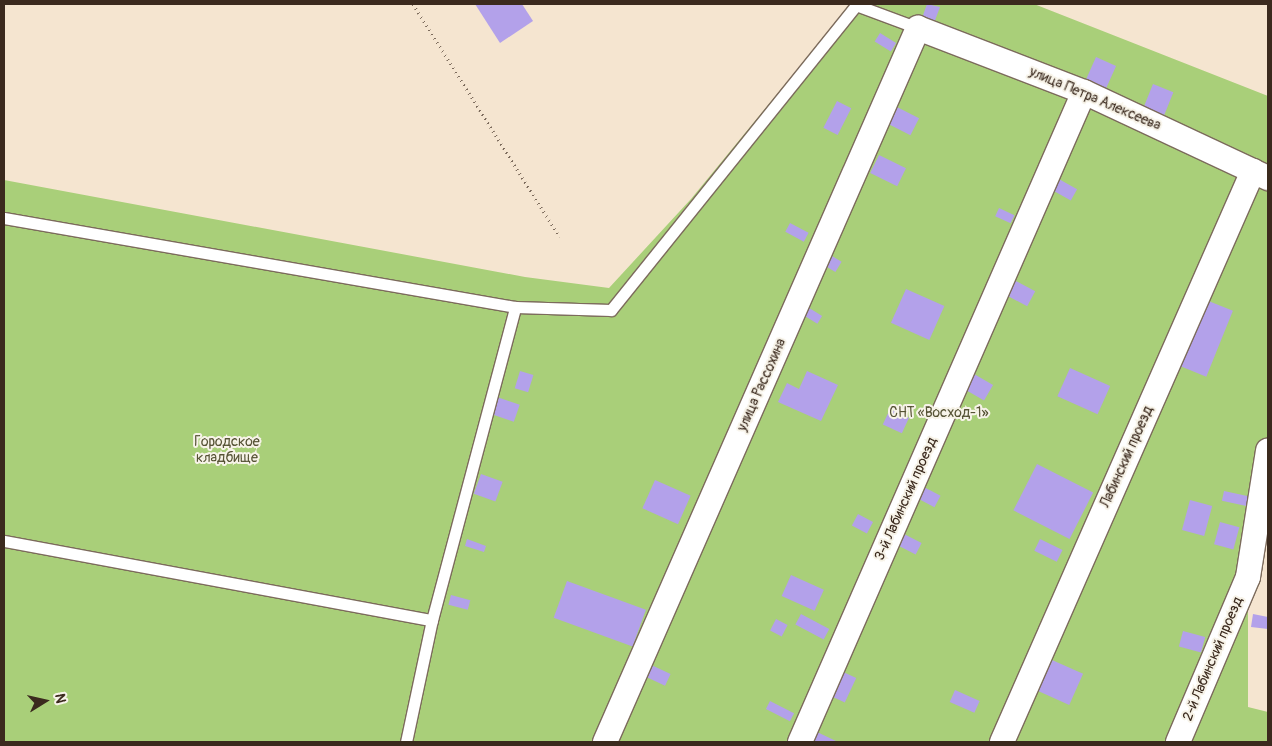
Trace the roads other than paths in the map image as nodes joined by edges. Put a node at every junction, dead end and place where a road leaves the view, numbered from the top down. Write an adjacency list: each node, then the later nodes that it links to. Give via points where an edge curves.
1 (918, 28): 2 (street, улица Петра Алексеева); 5 (lane, via 856,5 611,310); 10 (street, улица Рассохина)
2 (1084, 92): 3 (street, улица Петра Алексеева); 11 (street, 3-й Лабинский проезд)
3 (1261, 175): 12 (street, Лабинский проезд)
4 (4, 218): 5 (lane)
5 (515, 307): 8 (lane)
6 (1268, 451): 13 (street, 2-й Лабинский проезд, via 1248,577)
7 (4, 541): 8 (lane)
8 (432, 620): 9 (lane)
9 (406, 742)
10 (605, 742)
11 (800, 742)
12 (1002, 742)
13 (1178, 742)

